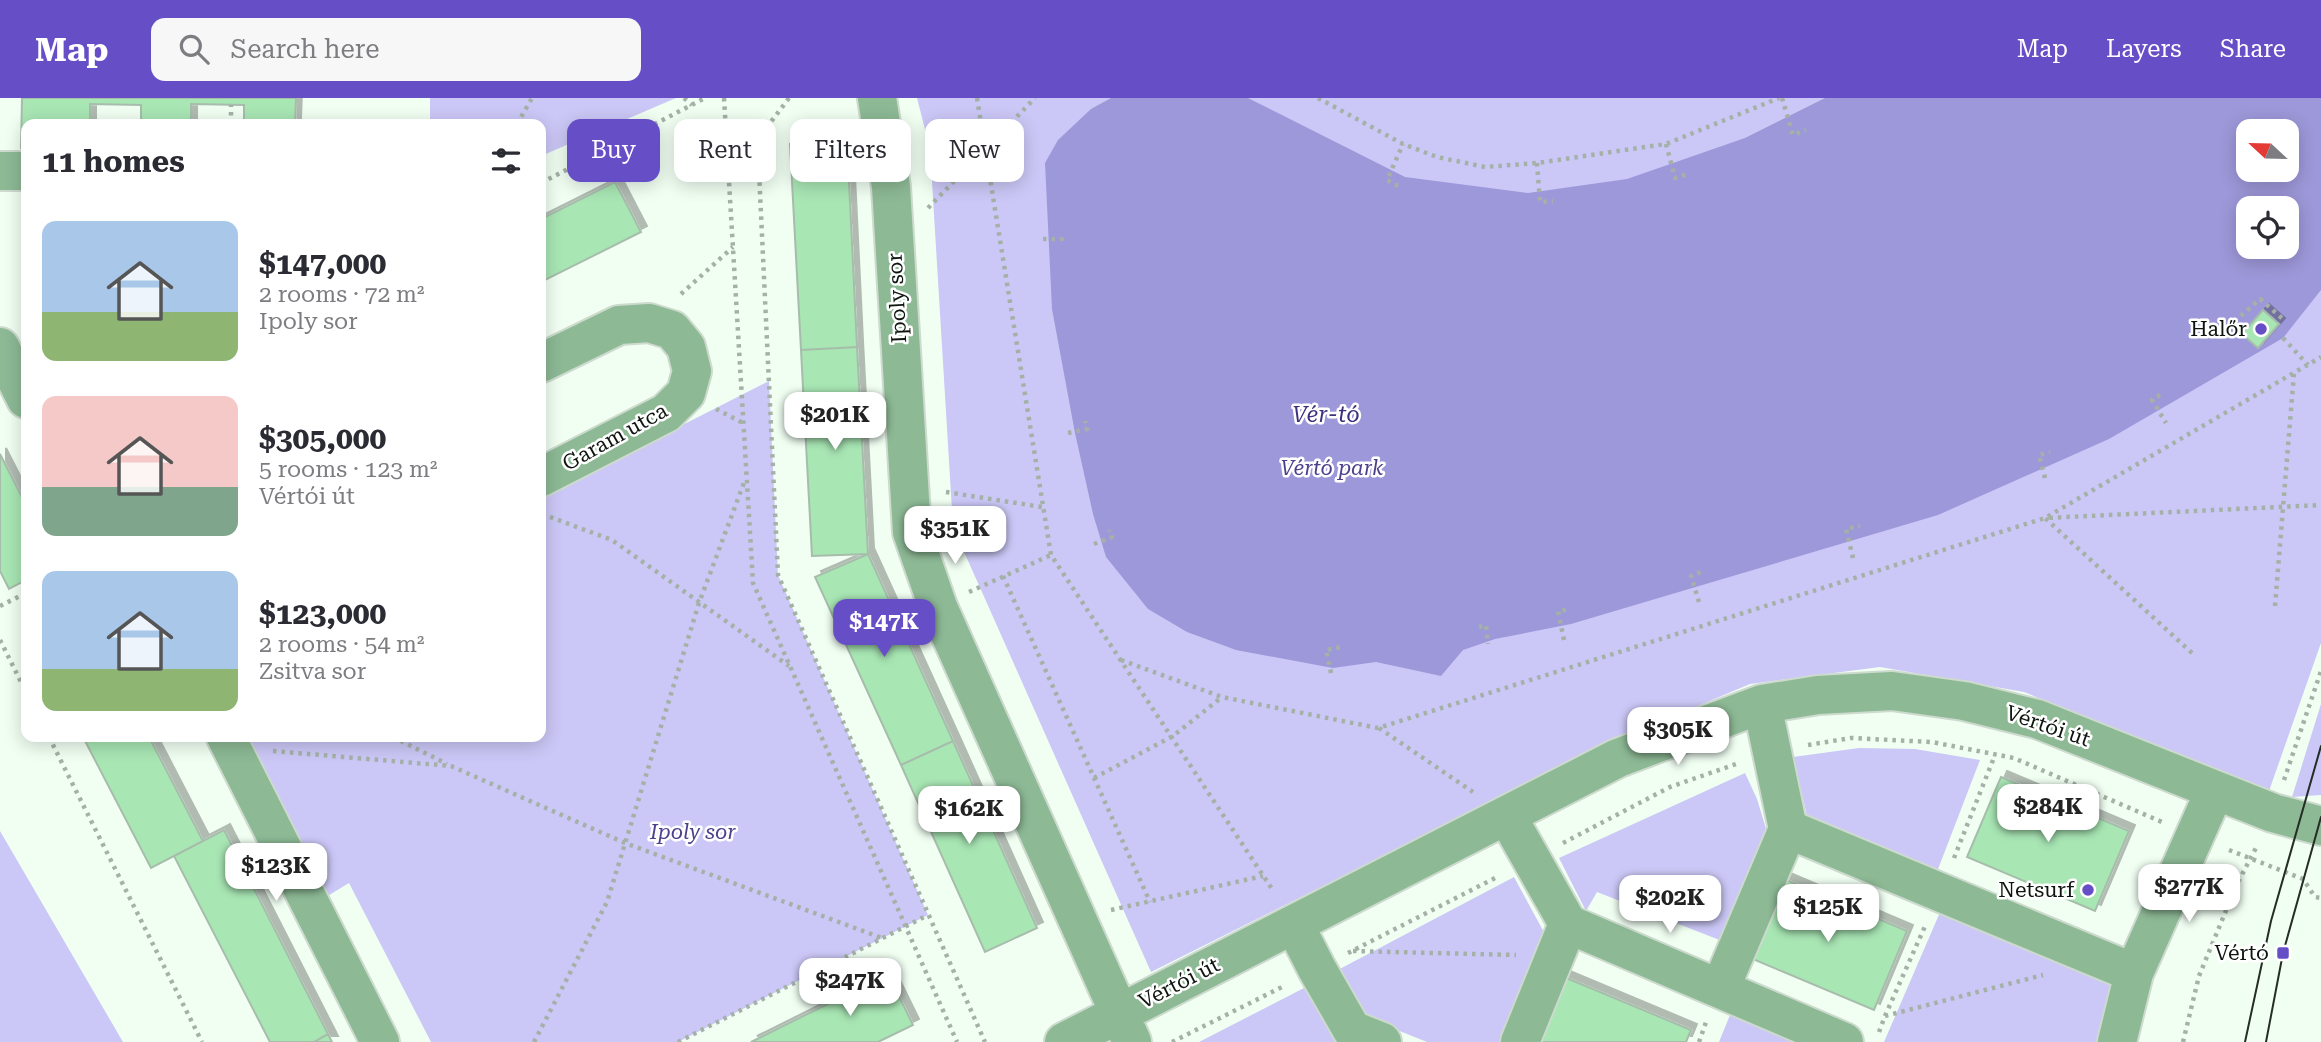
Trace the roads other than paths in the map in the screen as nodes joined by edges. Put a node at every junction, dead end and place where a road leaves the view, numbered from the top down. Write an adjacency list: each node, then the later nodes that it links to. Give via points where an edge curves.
1 (877, 98): 18 (street, Ipoly sor, via 891,187 912,532 938,607)
2 (0, 171): 3 (street)
3 (21, 171)
4 (0, 347): 6 (street)
5 (546, 361): 7 (street, Garam utca, via 619,325 649,323 672,330 686,347 692,371 685,393 666,413)
6 (21, 389)
7 (546, 474)
8 (1762, 704): 10 (street, Vértói út, via 1892,691 1964,701 2037,719); 11 (street, Vértói út, via 1618,758); 13 (street)
9 (229, 742): 19 (street)
10 (2215, 790): 12 (street, Vértói út); 16 (street)
11 (1507, 816): 14 (street, Vértói út); 15 (street)
12 (2321, 826)
13 (1788, 829): 16 (street); 17 (street)
14 (1294, 924): 18 (street, Vértói út); 21 (street, via 1352,1030)
15 (1561, 940): 17 (street); 22 (street)
16 (2134, 973): 24 (street)
17 (1720, 989): 23 (street)
18 (1125, 1028): 20 (street, Vértói út)
19 (380, 1042)
20 (1064, 1042)
21 (1382, 1042)
22 (1520, 1042)
23 (1844, 1042)
24 (2117, 1042)

